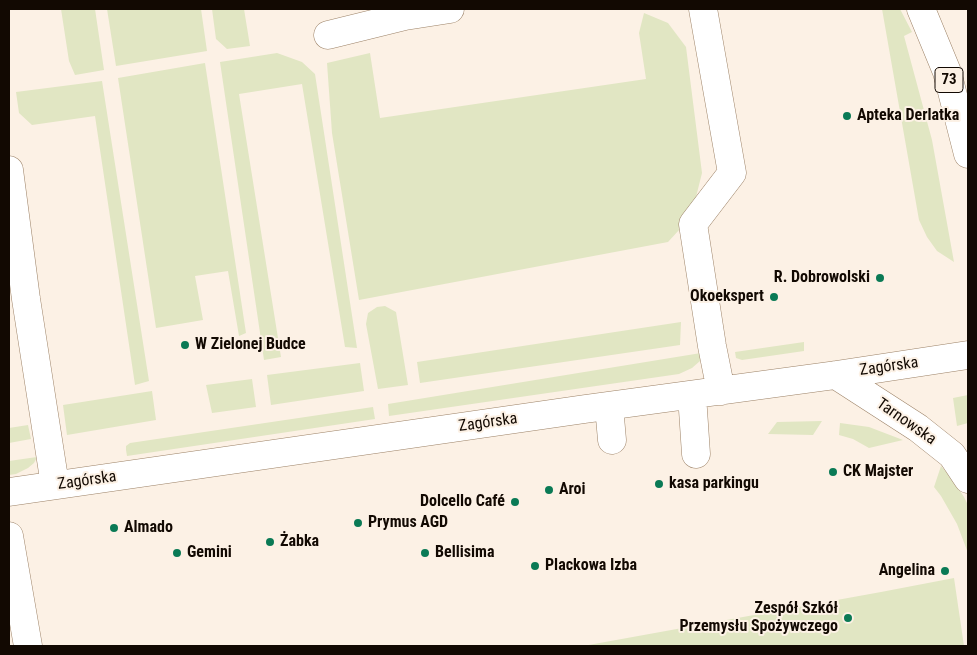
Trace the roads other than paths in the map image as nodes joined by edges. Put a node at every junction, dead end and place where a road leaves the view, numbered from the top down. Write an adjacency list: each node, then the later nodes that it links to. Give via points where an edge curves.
1 (450, 9): 4 (street, via 405,16)
2 (703, 9): 10 (street, via 732,172 693,224)
3 (921, 9): 5 (street, 73, via 947,72)
4 (328, 35)
5 (968, 154)
6 (9, 170): 7 (street)
7 (17, 301): 16 (street)
8 (968, 355): 9 (street, Zagórska)
9 (836, 375): 10 (street, Zagórska); 15 (street, Tarnowska, via 918,428 952,455)
10 (721, 390): 11 (street, Zagórska)
11 (692, 395): 12 (street, Zagórska); 14 (street)
12 (610, 406): 13 (street); 16 (street, Zagórska)
13 (612, 440)
14 (696, 454)
15 (968, 479)
16 (55, 485): 17 (street, Zagórska)
17 (9, 492)
18 (9, 536): 19 (street)
19 (28, 646)

